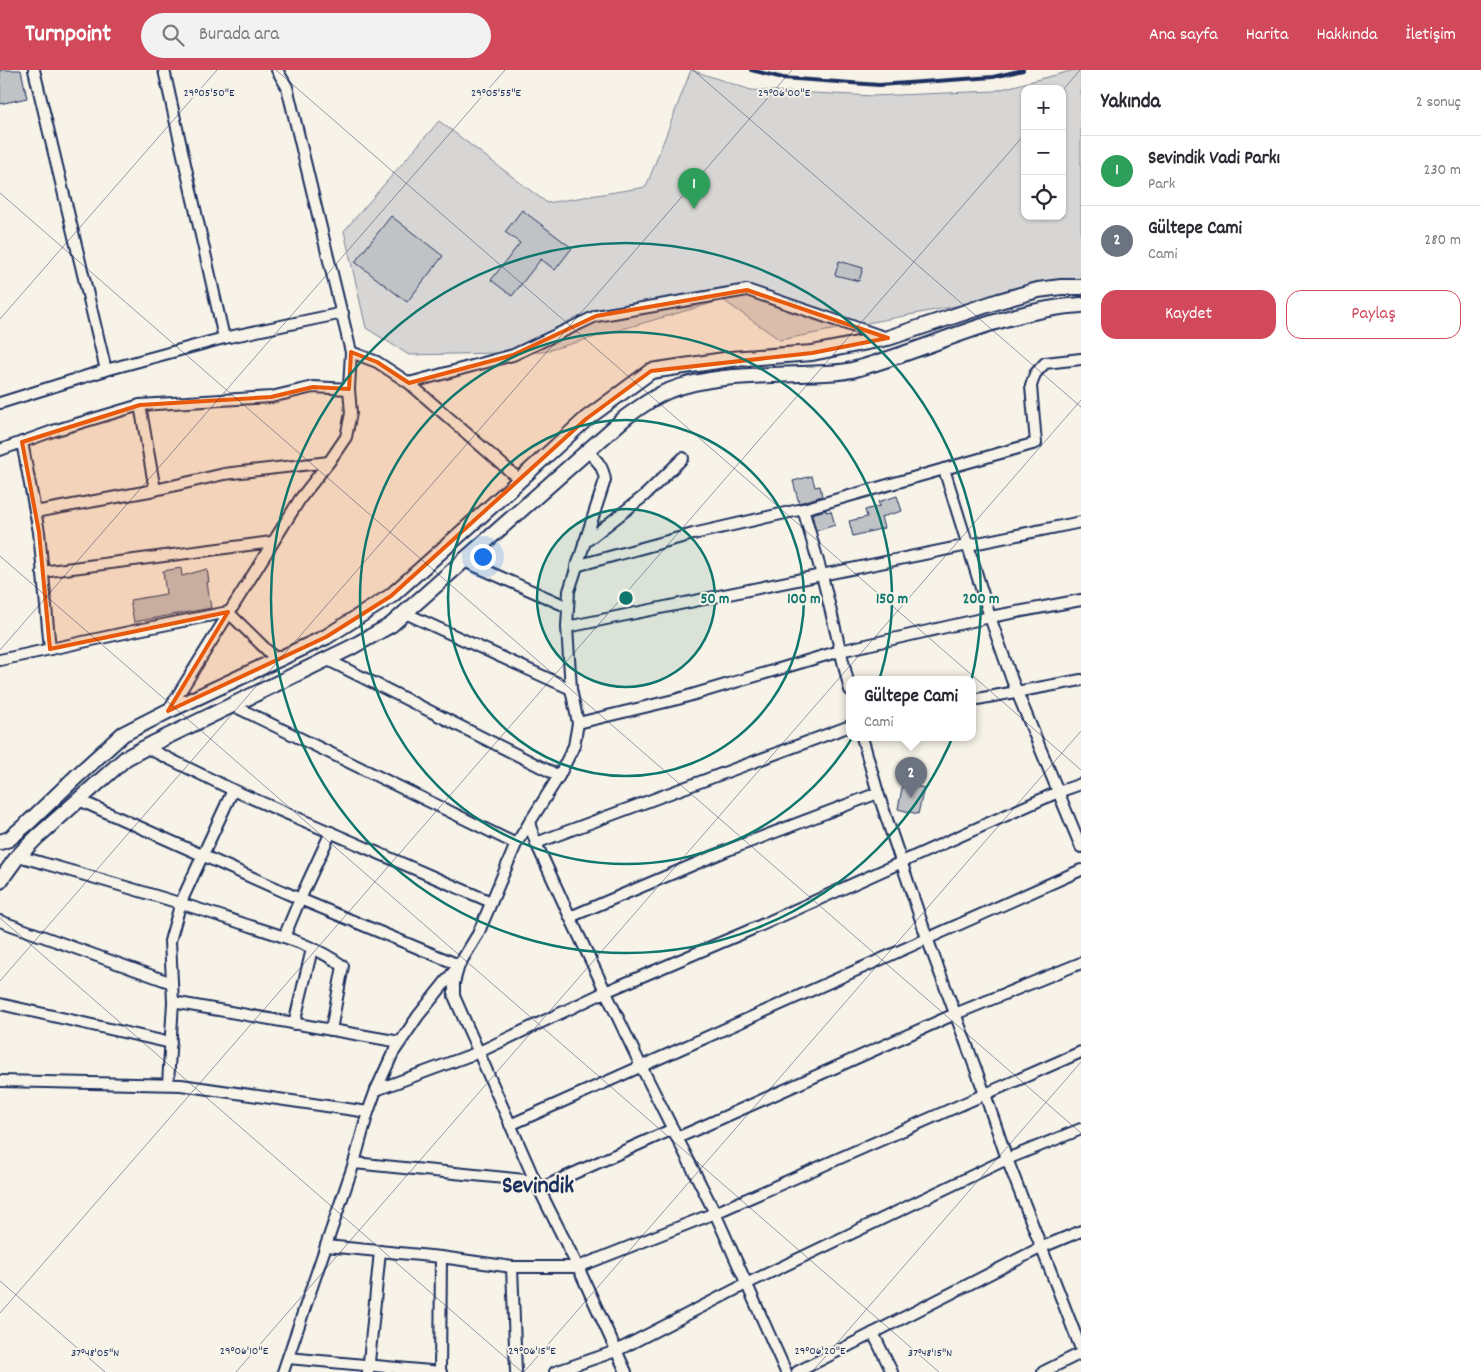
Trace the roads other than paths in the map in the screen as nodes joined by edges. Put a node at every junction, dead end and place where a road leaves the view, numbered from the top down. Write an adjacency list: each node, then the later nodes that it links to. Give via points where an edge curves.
1 (34, 70): 11 (street)
2 (164, 70): 7 (street)
3 (277, 70): 6 (street, via 287,87)
4 (1081, 287): 8 (main road, via 1038,290)
5 (1081, 305): 18 (main road, via 1022,314 850,371 695,382 655,396)
6 (343, 313): 7 (street); 9 (street)
7 (224, 338): 11 (street)
8 (888, 338): 12 (street, via 747,290 596,316 512,355); 22 (main road, via 812,354 732,359 651,370 586,419)
9 (351, 352): 12 (street, via 377,362); 13 (street)
10 (1081, 358): 21 (street, via 1045,363 1035,374 1031,386 1036,443)
11 (106, 370): 14 (street)
12 (409, 383): 22 (street)
13 (349, 390): 15 (street, via 313,388 271,397); 20 (street, via 351,413 346,437)
14 (0, 403)
15 (140, 405): 16 (street); 23 (street)
16 (22, 442): 17 (street); 25 (street)
17 (0, 450)
18 (587, 451): 28 (street, via 604,470 605,480); 30 (main road)
19 (683, 458): 28 (street, via 644,496)
20 (329, 462): 23 (street, via 224,474); 27 (street)
21 (944, 469): 24 (street); 29 (street)
22 (520, 480): 44 (main road, via 391,596 326,637)
23 (155, 490): 25 (street)
24 (803, 509): 31 (street, via 693,534); 33 (street)
25 (35, 512): 32 (street)
26 (1081, 522): 29 (street)
27 (272, 542): 32 (street); 36 (street)
28 (584, 543): 31 (street)
29 (967, 544): 33 (street); 38 (street)
30 (464, 561): 35 (street); 37 (main road)
31 (576, 566): 35 (street)
32 (42, 572): 40 (street)
33 (822, 575): 39 (street); 41 (street)
34 (1081, 600): 38 (street)
35 (568, 607): 39 (street)
36 (228, 612): 40 (street); 44 (street); 51 (street)
37 (404, 613): 42 (main road, via 391,625); 47 (street)
38 (990, 616): 41 (street); 48 (street)
39 (567, 627): 47 (street)
40 (50, 650): 43 (street)
41 (840, 651): 45 (street); 52 (street, via 678,699)
42 (326, 659): 50 (main road); 56 (street)
43 (0, 660)
44 (277, 660): 51 (main road)
45 (846, 676)
46 (1081, 680): 48 (street)
47 (572, 689): 52 (street)
48 (1016, 691): 49 (street); 59 (street)
49 (976, 699)
50 (232, 705): 55 (main road); 66 (street)
51 (168, 711): 64 (main road, via 123,734 23,828)
52 (578, 723): 56 (street, via 574,746)
53 (846, 727): 65 (street)
54 (863, 741): 60 (street)
55 (145, 747): 58 (street); 61 (main road, via 126,758)
56 (559, 776): 62 (street)
57 (1081, 784): 59 (street)
58 (233, 790): 63 (street); 69 (street)
59 (1058, 792): 67 (street); 70 (street)
60 (878, 793): 70 (street); 76 (street, via 728,850)
61 (79, 800): 68 (main road); 69 (street)
62 (529, 823): 65 (street); 66 (street)
63 (331, 832): 73 (street); 75 (street)
64 (0, 842)
65 (536, 843): 76 (street)
66 (516, 844): 75 (street)
67 (1081, 847)
68 (18, 856): 72 (main road); 74 (street)
69 (202, 856): 73 (street); 74 (street)
70 (902, 861): 79 (street); 84 (street)
71 (1081, 870): 79 (street)
72 (0, 881)
73 (300, 899): 78 (street); 82 (street)
74 (180, 902): 78 (street); 83 (street, via 170,941)
75 (491, 902): 82 (street, via 478,934)
76 (570, 917): 84 (street)
77 (0, 922): 83 (street)
78 (284, 937): 80 (street)
79 (927, 938): 87 (street); 94 (street)
80 (312, 949): 88 (street); 89 (street, via 334,958 343,966)
81 (1081, 963): 87 (street)
82 (459, 965): 90 (street); 92 (street, via 454,996)
83 (172, 983): 85 (street)
84 (606, 992): 92 (street); 94 (street)
85 (173, 1002): 88 (street); 91 (street)
86 (0, 1004): 91 (street)
87 (954, 1014): 98 (street); 102 (street)
88 (294, 1024): 89 (street)
89 (331, 1030): 90 (street)
90 (400, 1042): 97 (street)
91 (171, 1043): 96 (street)
92 (480, 1052): 97 (street); 100 (street)
93 (1081, 1052): 98 (street)
94 (641, 1066): 100 (street); 102 (street)
95 (0, 1081): 96 (street)
96 (168, 1084): 99 (street)
97 (376, 1090): 99 (street)
98 (985, 1094): 103 (street); 106 (street)
99 (368, 1112): 104 (street)
100 (510, 1125): 105 (street)
101 (1081, 1129): 103 (street)
102 (675, 1134): 105 (street); 106 (street)
103 (1006, 1159): 109 (street); 114 (street)
104 (354, 1163): 105 (street); 108 (street)
105 (537, 1185): 113 (street)
106 (715, 1213): 113 (street); 114 (street)
107 (1081, 1230): 109 (street)
108 (326, 1246): 110 (street); 119 (street)
109 (1040, 1248): 115 (street); 116 (street)
110 (380, 1251): 111 (street); 120 (street)
111 (440, 1257): 112 (street); 122 (street)
112 (512, 1266): 113 (street); 123 (street)
113 (578, 1267): 117 (street)
114 (748, 1283): 117 (street); 126 (street)
115 (873, 1333): 127 (street); 128 (street)
116 (1081, 1349)
117 (616, 1351): 124 (street); 125 (street)
118 (1081, 1353): 129 (street)
119 (288, 1358): 120 (street); 121 (street)
120 (368, 1368): 122 (street)
121 (283, 1372)
122 (441, 1372)
123 (516, 1372)
124 (555, 1372)
125 (626, 1372)
126 (786, 1372)
127 (797, 1372)
128 (892, 1372)
129 (1043, 1372)

